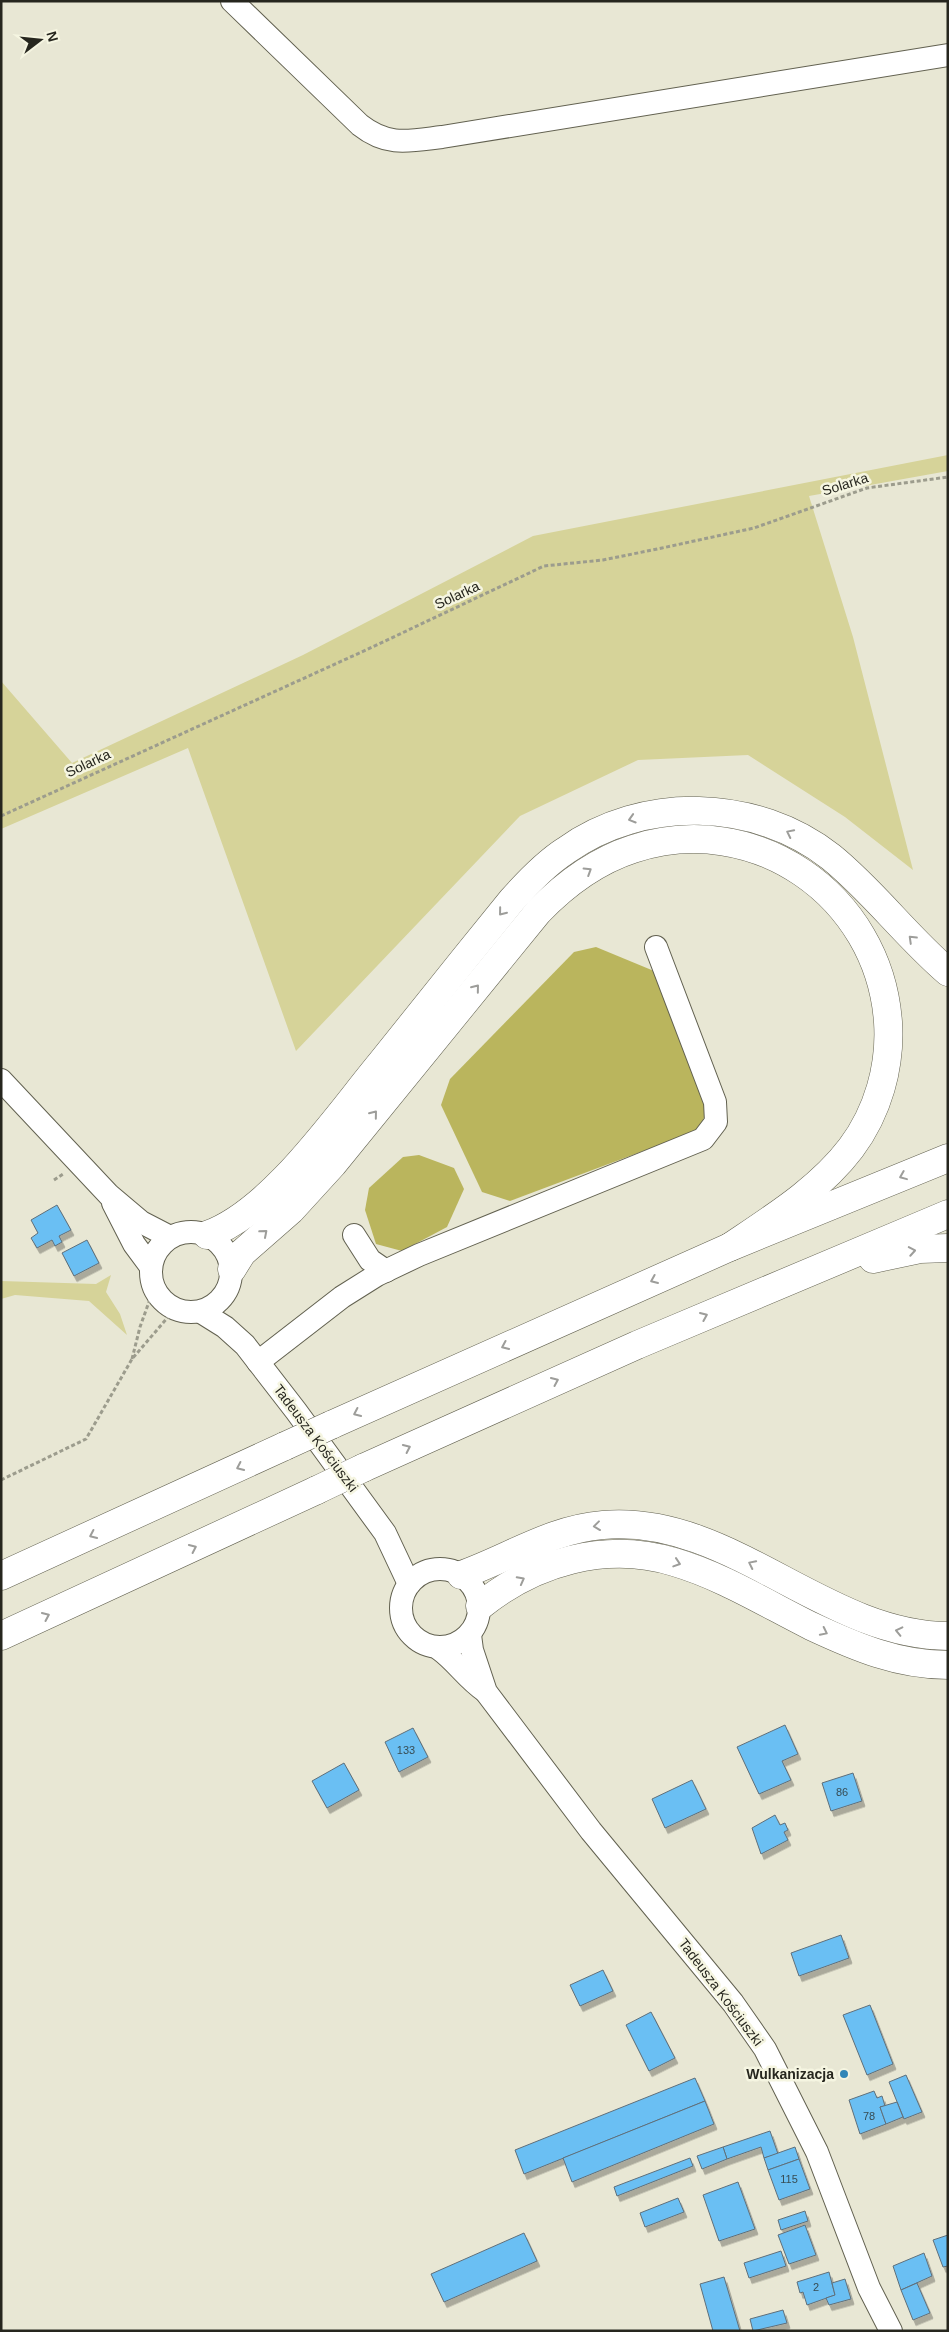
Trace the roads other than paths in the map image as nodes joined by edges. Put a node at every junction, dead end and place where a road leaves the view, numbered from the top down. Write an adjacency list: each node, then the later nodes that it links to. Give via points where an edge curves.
1 (232, 1): 2 (street, via 360,125 372,135 392,141 442,137)
2 (948, 55)
3 (656, 947): 14 (street, via 715,1102 716,1122 703,1139 419,1254)
4 (948, 972): 10 (highway, one-way to 10, via 846,870 793,834 753,818 703,811 662,813 601,830 564,851 534,877 293,1168 242,1216)
5 (1, 1080): 7 (street)
6 (948, 1158): 12 (highway, one-way to 12)
7 (109, 1195): 11 (street, via 141,1222); 16 (street)
8 (948, 1214): 15 (highway)
9 (354, 1235): 14 (street, via 370,1260)
10 (207, 1236): 11 (street, via 188,1233); 17 (street, via 228,1256)
11 (170, 1237): 16 (street, via 160,1245)
12 (730, 1247): 17 (highway, one-way to 12, via 242,1253 291,1210 333,1164 554,896 582,874 618,854 654,843 687,838 729,842 765,852 792,865 824,889 853,921 866,944 878,973 887,1014 884,1078 867,1123 852,1147 819,1182); 21 (highway, one-way to 21, bridge)
13 (948, 1248): 15 (highway, one-way to 13, via 897,1253)
14 (386, 1271): 19 (street)
15 (796, 1277): 25 (highway, one-way to 15, bridge, via 637,1344)
16 (152, 1278): 18 (street, via 160,1298 175,1309)
17 (229, 1281): 18 (street, via 215,1305); 19 (street, Tadeusza Kościuszki, via 227,1303)
18 (201, 1312): 19 (street, Tadeusza Kościuszki, via 225,1327)
19 (251, 1353): 22 (street, Tadeusza Kościuszki)
20 (461, 1575): 22 (street, via 444,1569); 23 (street, via 472,1585); 26 (highway, one-way to 20, via 910,1633 874,1623 716,1546 662,1528 604,1525 574,1529 542,1539)
21 (1, 1576)
22 (418, 1578): 27 (street, via 402,1605 405,1625 419,1641)
23 (480, 1606): 24 (street); 28 (highway, one-way to 28, via 515,1583 560,1562 596,1555 647,1556 701,1572 859,1648 900,1661)
24 (470, 1635): 27 (street); 29 (street, Tadeusza Kościuszki)
25 (1, 1636)
26 (948, 1636)
27 (439, 1648): 29 (street, Tadeusza Kościuszki)
28 (948, 1665)
29 (486, 1692): 30 (street, Tadeusza Kościuszki, via 591,1831 733,2003 765,2049 817,2152 869,2288)
30 (891, 2331)

